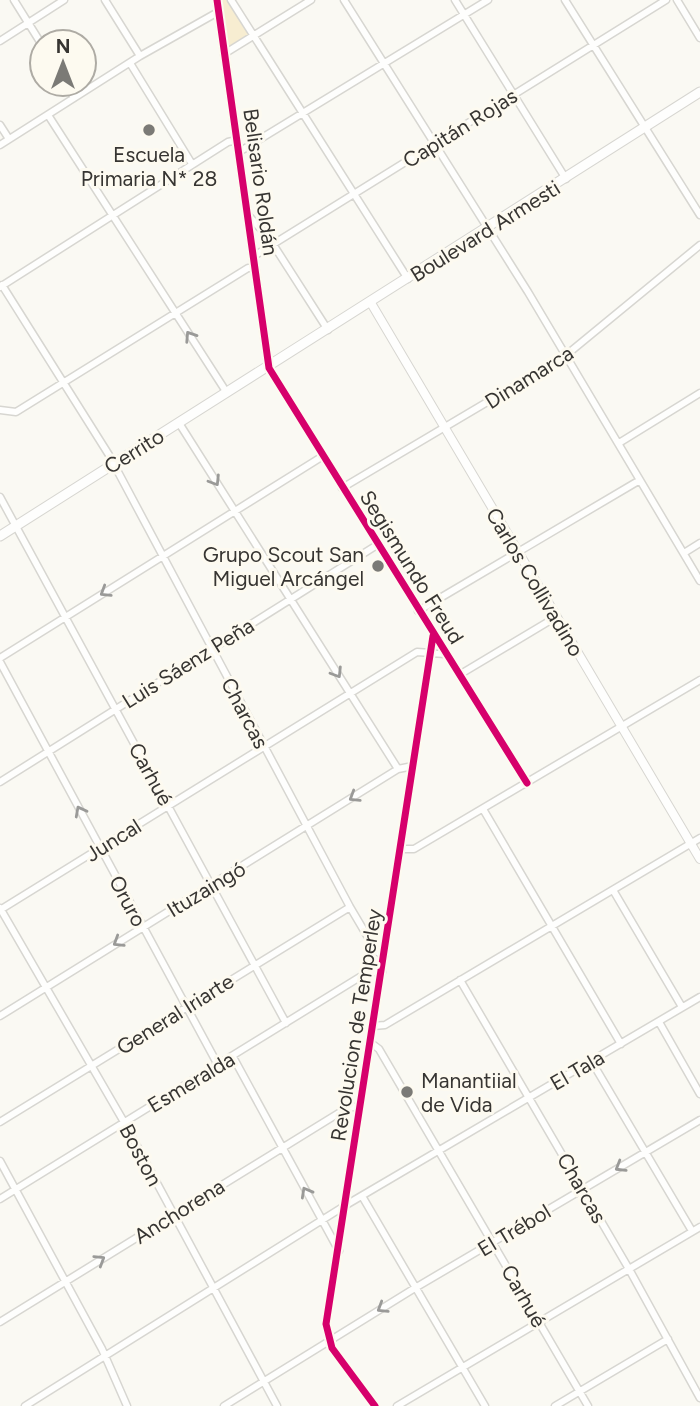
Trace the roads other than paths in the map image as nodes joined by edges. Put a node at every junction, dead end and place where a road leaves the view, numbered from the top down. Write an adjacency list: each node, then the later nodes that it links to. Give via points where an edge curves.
1 (13, 0): 15 (street)
2 (64, 0): 15 (street)
3 (105, 0): 22 (street)
4 (217, 0): 13 (street, Belisario Roldán)
5 (231, 0): 17 (street)
6 (311, 0): 17 (street)
7 (344, 0): 24 (street)
8 (455, 0): 14 (street)
9 (488, 0): 14 (street)
10 (565, 0): 20 (street)
11 (666, 0): 20 (street, Capitán Rojas)
12 (677, 0): 18 (street)
13 (218, 12): 21 (street, Belisario Roldán); 22 (street)
14 (465, 15): 24 (street); 27 (street)
15 (28, 23): 16 (street); 19 (street)
16 (31, 28)
17 (255, 37): 21 (street); 29 (street)
18 (700, 38)
19 (0, 41)
20 (594, 46): 27 (street, Capitán Rojas); 32 (street)
21 (224, 54): 34 (street, Belisario Roldán)
22 (140, 56): 23 (street)
23 (130, 63): 25 (street); 38 (street)
24 (384, 65): 29 (street); 36 (street)
25 (98, 83)
26 (700, 92): 32 (main road, Boulevard Armesti)
27 (514, 93): 36 (street, Capitán Rojas); 39 (street)
28 (74, 98): 30 (street)
29 (303, 114): 37 (street); 40 (street)
30 (48, 115): 33 (street); 41 (street)
31 (0, 125): 33 (street)
32 (645, 128): 39 (main road, Boulevard Armesti); 43 (street)
33 (9, 139): 35 (street)
34 (237, 140): 37 (street, Belisario Roldán); 38 (street)
35 (0, 145)
36 (434, 145): 40 (street, Capitán Rojas); 44 (street)
37 (239, 152): 42 (street, Belisario Roldán)
38 (192, 164): 41 (street)
39 (566, 179): 44 (main road, Boulevard Armesti)
40 (354, 193): 45 (street, Capitán Rojas); 49 (street)
41 (113, 215): 50 (street); 52 (street)
42 (248, 215): 45 (street); 47 (street, Belisario Roldán)
43 (700, 215)
44 (489, 229): 49 (main road, Boulevard Armesti); 54 (street)
45 (272, 243): 47 (street, Capitán Rojas); 53 (street)
46 (700, 245): 54 (street, Dinamarca)
47 (254, 256): 48 (street, Belisario Roldán)
48 (256, 268): 52 (street, via 248,268); 55 (street, Belisario Roldán)
49 (408, 280): 51 (main road, Boulevard Armesti)
50 (1, 286): 56 (street, Charcas)
51 (372, 303): 53 (main road, Boulevard Armesti); 61 (street, Carlos Collivadino)
52 (175, 313): 56 (street); 57 (street, one-way to 52)
53 (328, 330): 55 (main road, Boulevard Armesti)
54 (565, 356): 61 (street, Dinamarca); 62 (street)
55 (269, 368): 57 (main road, Cerrito); 63 (street, Segismundo Freud)
56 (63, 383): 59 (street, via 16,412); 64 (street, Charcas)
57 (227, 393): 60 (main road, Cerrito)
58 (700, 393): 62 (street)
59 (0, 410)
60 (179, 424): 64 (main road, Cerrito); 68 (street, one-way to 68)
61 (445, 430): 66 (street, Dinamarca); 73 (street, Carlos Collivadino)
62 (619, 443): 65 (street)
63 (323, 456): 66 (street, Segismundo Freud); 68 (street)
64 (114, 464): 69 (main road, Cerrito); 75 (street, Charcas)
65 (640, 480): 73 (street); 74 (street)
66 (342, 488): 72 (street, Segismundo Freud)
67 (0, 497): 69 (street, Carhué)
68 (234, 510): 75 (street); 77 (street)
69 (17, 525): 70 (main road, Cerrito); 79 (street, Carhué)
70 (0, 536)
71 (700, 543): 74 (street)
72 (377, 545): 77 (street, Luis Sáenz Peña); 78 (street, Segismundo Freud)
73 (517, 552): 78 (street); 80 (street, Carlos Collivadino)
74 (684, 553): 76 (street)
75 (163, 556): 79 (street, one-way to 79); 82 (street, Charcas)
76 (700, 581)
77 (290, 599): 82 (street, Luis Sáenz Peña); 88 (street, one-way to 88)
78 (418, 611): 81 (street, Segismundo Freud)
79 (66, 617): 85 (street); 89 (street, Carhué)
80 (556, 617): 86 (street); 90 (street, Carlos Collivadino)
81 (433, 636): 83 (street, Revolucion de Temperley); 84 (street, Segismundo Freud)
82 (210, 649): 89 (street, Luis Sáenz Peña); 91 (street, Charcas)
83 (430, 651): 84 (street); 88 (street, Juncal, via 417,652); 93 (street, Revolucion de Temperley)
84 (445, 654): 86 (street, Segismundo Freud)
85 (0, 660): 92 (street, Oruro)
86 (459, 675): 96 (street, Segismundo Freud)
87 (700, 680): 90 (street)
88 (350, 694): 91 (street, Juncal); 94 (street)
89 (115, 709): 92 (street, Luis Sáenz Peña); 97 (street, Carhué)
90 (621, 726): 96 (street); 101 (street, Carlos Collivadino)
91 (264, 747): 97 (street, Juncal); 99 (street, Charcas)
92 (48, 751): 95 (street, Luis Sáenz Peña); 102 (street, Oruro, one-way to 92)
93 (413, 766): 94 (street, Ituzaingó); 103 (street, Revolucion de Temperley)
94 (398, 769): 99 (street, Ituzaingó, one-way to 99)
95 (0, 782)
96 (527, 783): 98 (street)
97 (168, 806): 102 (street, Juncal); 105 (street, Carhué)
98 (483, 809): 103 (street, via 414,849); 110 (street)
99 (306, 827): 105 (street, Ituzaingó); 107 (street, Charcas)
100 (700, 838): 101 (street)
101 (691, 844): 104 (street, Carlos Collivadino); 106 (street)
102 (100, 848): 108 (street, Juncal); 109 (street, Oruro)
103 (401, 849): 111 (street, Revolucion de Temperley)
104 (700, 859)
105 (211, 886): 109 (street, Ituzaingó); 112 (street, Carhué)
106 (613, 890): 110 (street); 118 (street)
107 (350, 907): 111 (street, Charcas, via 376,951); 112 (street, General Iriarte)
108 (0, 909): 115 (street, Boston)
109 (142, 927): 115 (street, Ituzaingó, one-way to 115); 117 (street, Oruro)
110 (551, 928): 114 (street); 124 (street)
111 (384, 956): 113 (street, Revolucion de Temperley)
112 (254, 965): 117 (street, General Iriarte); 121 (street, Carhué)
113 (382, 972): 121 (street, Esmeralda, via 368,972); 122 (street, Revolucion de Temperley)
114 (460, 980): 122 (street, via 385,1025); 130 (street, Charcas)
115 (46, 987): 119 (street, Ituzaingó); 127 (street, Boston)
116 (700, 998): 118 (street, El Tala)
117 (185, 1007): 127 (street, General Iriarte); 128 (street, Oruro)
118 (682, 1007): 120 (street, El Tala)
119 (0, 1016)
120 (659, 1022): 124 (street, El Tala); 129 (street)
121 (286, 1023): 125 (street, Esmeralda)
122 (373, 1026): 123 (street, Revolucion de Temperley)
123 (371, 1044): 131 (street, Revolucion de Temperley); 136 (street, Carhué, via 379,1049)
124 (621, 1044): 126 (street, El Tala)
125 (233, 1056): 128 (street, Esmeralda); 135 (street)
126 (592, 1062): 130 (street, El Tala); 137 (street)
127 (92, 1065): 133 (street, General Iriarte); 134 (street, Boston)
128 (218, 1065): 134 (street, Esmeralda)
129 (700, 1094)
130 (529, 1097): 136 (street, El Tala); 139 (street, Charcas)
131 (360, 1106): 135 (street, Anchorena, via 347,1108); 143 (street, Revolucion de Temperley)
132 (700, 1121): 137 (street, El Trébol)
133 (0, 1122)
134 (124, 1122): 140 (street, Esmeralda); 144 (street, Boston)
135 (282, 1148): 144 (street, Anchorena); 145 (street, one-way to 135)
136 (438, 1151): 141 (street, El Tala); 148 (street, Carhué)
137 (645, 1152): 139 (street, El Trébol, one-way to 139); 147 (street)
138 (0, 1161): 140 (street)
139 (583, 1189): 148 (street, El Trébol); 150 (street, Charcas)
140 (15, 1190): 142 (street, Esmeralda); 151 (street)
141 (362, 1196): 143 (street, El Tala); 153 (street)
142 (0, 1199)
143 (346, 1205): 145 (street, El Tala); 149 (street, Revolucion de Temperley)
144 (173, 1215): 151 (street, Anchorena, one-way to 144); 152 (street, Boston)
145 (321, 1221): 149 (street); 152 (street, El Tala)
146 (700, 1227): 147 (street)
147 (692, 1231): 150 (street)
148 (493, 1243): 153 (street, El Trébol); 154 (street, Carhué)
149 (339, 1251): 157 (street, Revolucion de Temperley, via 326,1324)
150 (629, 1269): 154 (street); 156 (street, Charcas)
151 (65, 1281): 155 (street, Anchorena); 158 (street)
152 (213, 1288): 158 (street, El Tala); 160 (street, Boston)
153 (415, 1288): 157 (street, El Trébol, one-way to 157); 159 (street)
154 (539, 1321): 159 (street); 161 (street, Carhué)
155 (0, 1322)
156 (668, 1339): 161 (street); 162 (street, Charcas)
157 (328, 1342): 160 (street, El Trébol); 167 (street)
158 (105, 1356): 163 (street, El Tala); 164 (street)
159 (461, 1367): 168 (street); 169 (street)
160 (264, 1382): 165 (street, El Trébol); 166 (street, Boston)
161 (580, 1391): 170 (street); 171 (street, Carhué)
162 (700, 1398)
163 (25, 1406)
164 (127, 1406)
165 (224, 1406)
166 (277, 1406)
167 (375, 1406)
168 (397, 1406)
169 (485, 1406)
170 (555, 1406)
171 (589, 1406)

